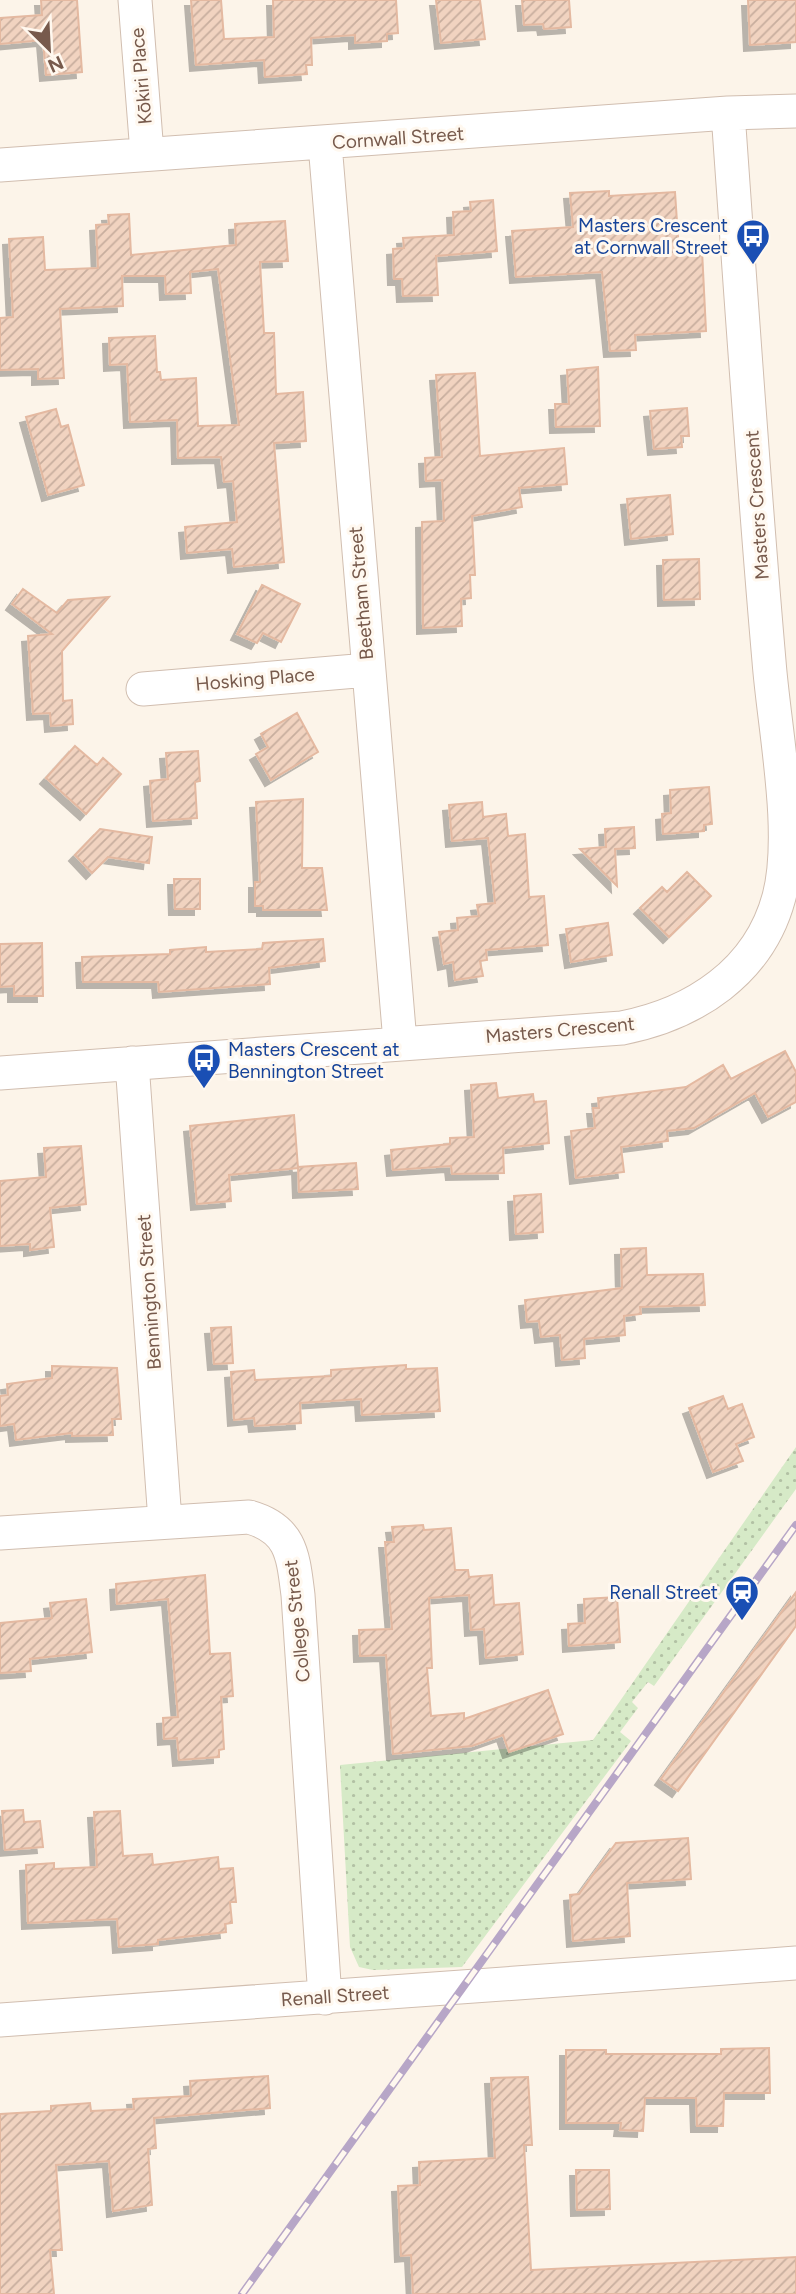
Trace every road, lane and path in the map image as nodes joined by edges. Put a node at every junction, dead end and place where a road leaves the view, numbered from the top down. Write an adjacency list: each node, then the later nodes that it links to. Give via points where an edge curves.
1 (135, 0): 5 (street, Kōkiri Place)
2 (796, 111): 3 (street, Cornwall Street)
3 (728, 113): 4 (street, Cornwall Street); 7 (street, Masters Crescent)
4 (325, 144): 5 (street, Cornwall Street); 8 (street, Beetham Street)
5 (147, 153): 6 (street, Cornwall Street)
6 (0, 165)
7 (782, 662): 10 (street, Masters Crescent, via 785,854 779,897 765,933 744,964 716,990 684,1010 654,1021 622,1028)
8 (368, 670): 9 (street, Hosking Place); 10 (street, Beetham Street)
9 (143, 689)
10 (400, 1042): 11 (street, Masters Crescent)
11 (132, 1063): 12 (street, Masters Crescent); 13 (street, Bennington Street)
12 (0, 1073)
13 (165, 1521): 14 (street, College Street); 16 (street, College Street, via 249,1517 267,1522 288,1544 298,1595)
14 (0, 1533)
15 (796, 1963): 16 (street, Renall Street)
16 (326, 1998): 17 (street, Renall Street)
17 (0, 2020)

